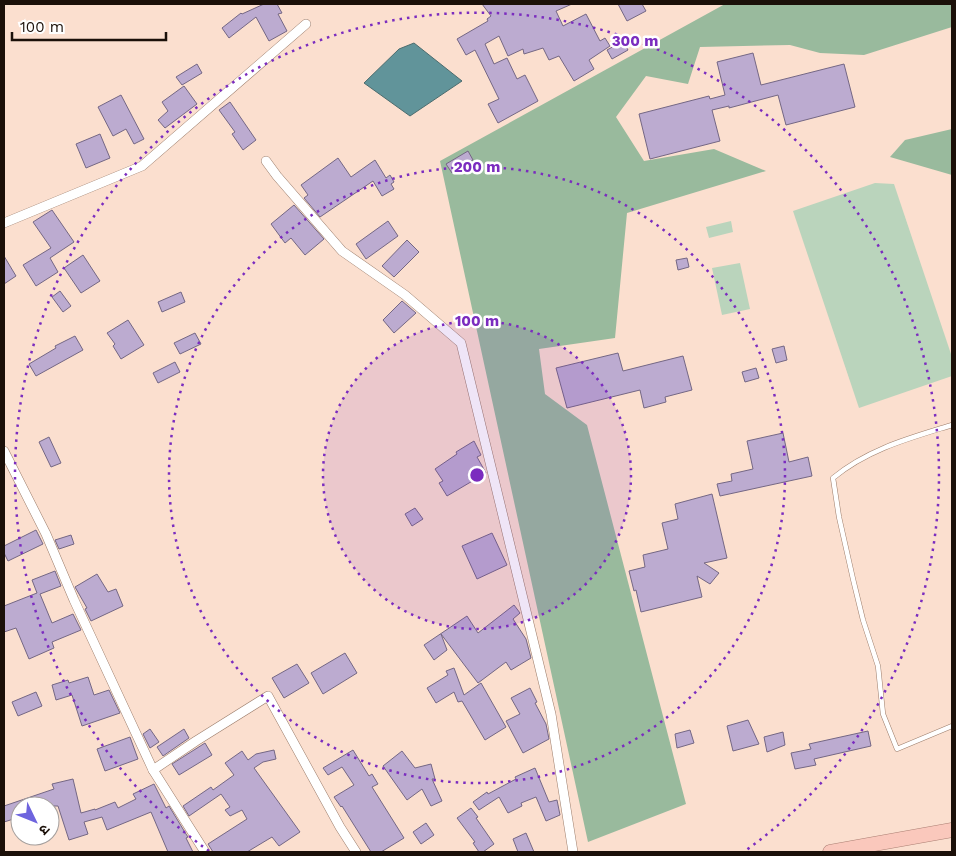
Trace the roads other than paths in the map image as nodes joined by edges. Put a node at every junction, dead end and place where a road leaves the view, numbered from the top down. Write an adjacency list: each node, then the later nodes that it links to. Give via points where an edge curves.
1 (306, 24): 3 (street, via 142,166)
2 (266, 162): 11 (street, via 342,251 406,295 461,343 551,714)
3 (4, 223)
4 (952, 426): 6 (lane, via 892,444 850,464 833,478 851,570 878,666 884,714 897,749)
5 (4, 451): 7 (street, via 46,534)
6 (952, 726)
7 (153, 770): 9 (street); 10 (street, via 268,696)
8 (952, 830): 12 (highway)
9 (205, 852)
10 (356, 852)
11 (573, 852)
12 (830, 852)

